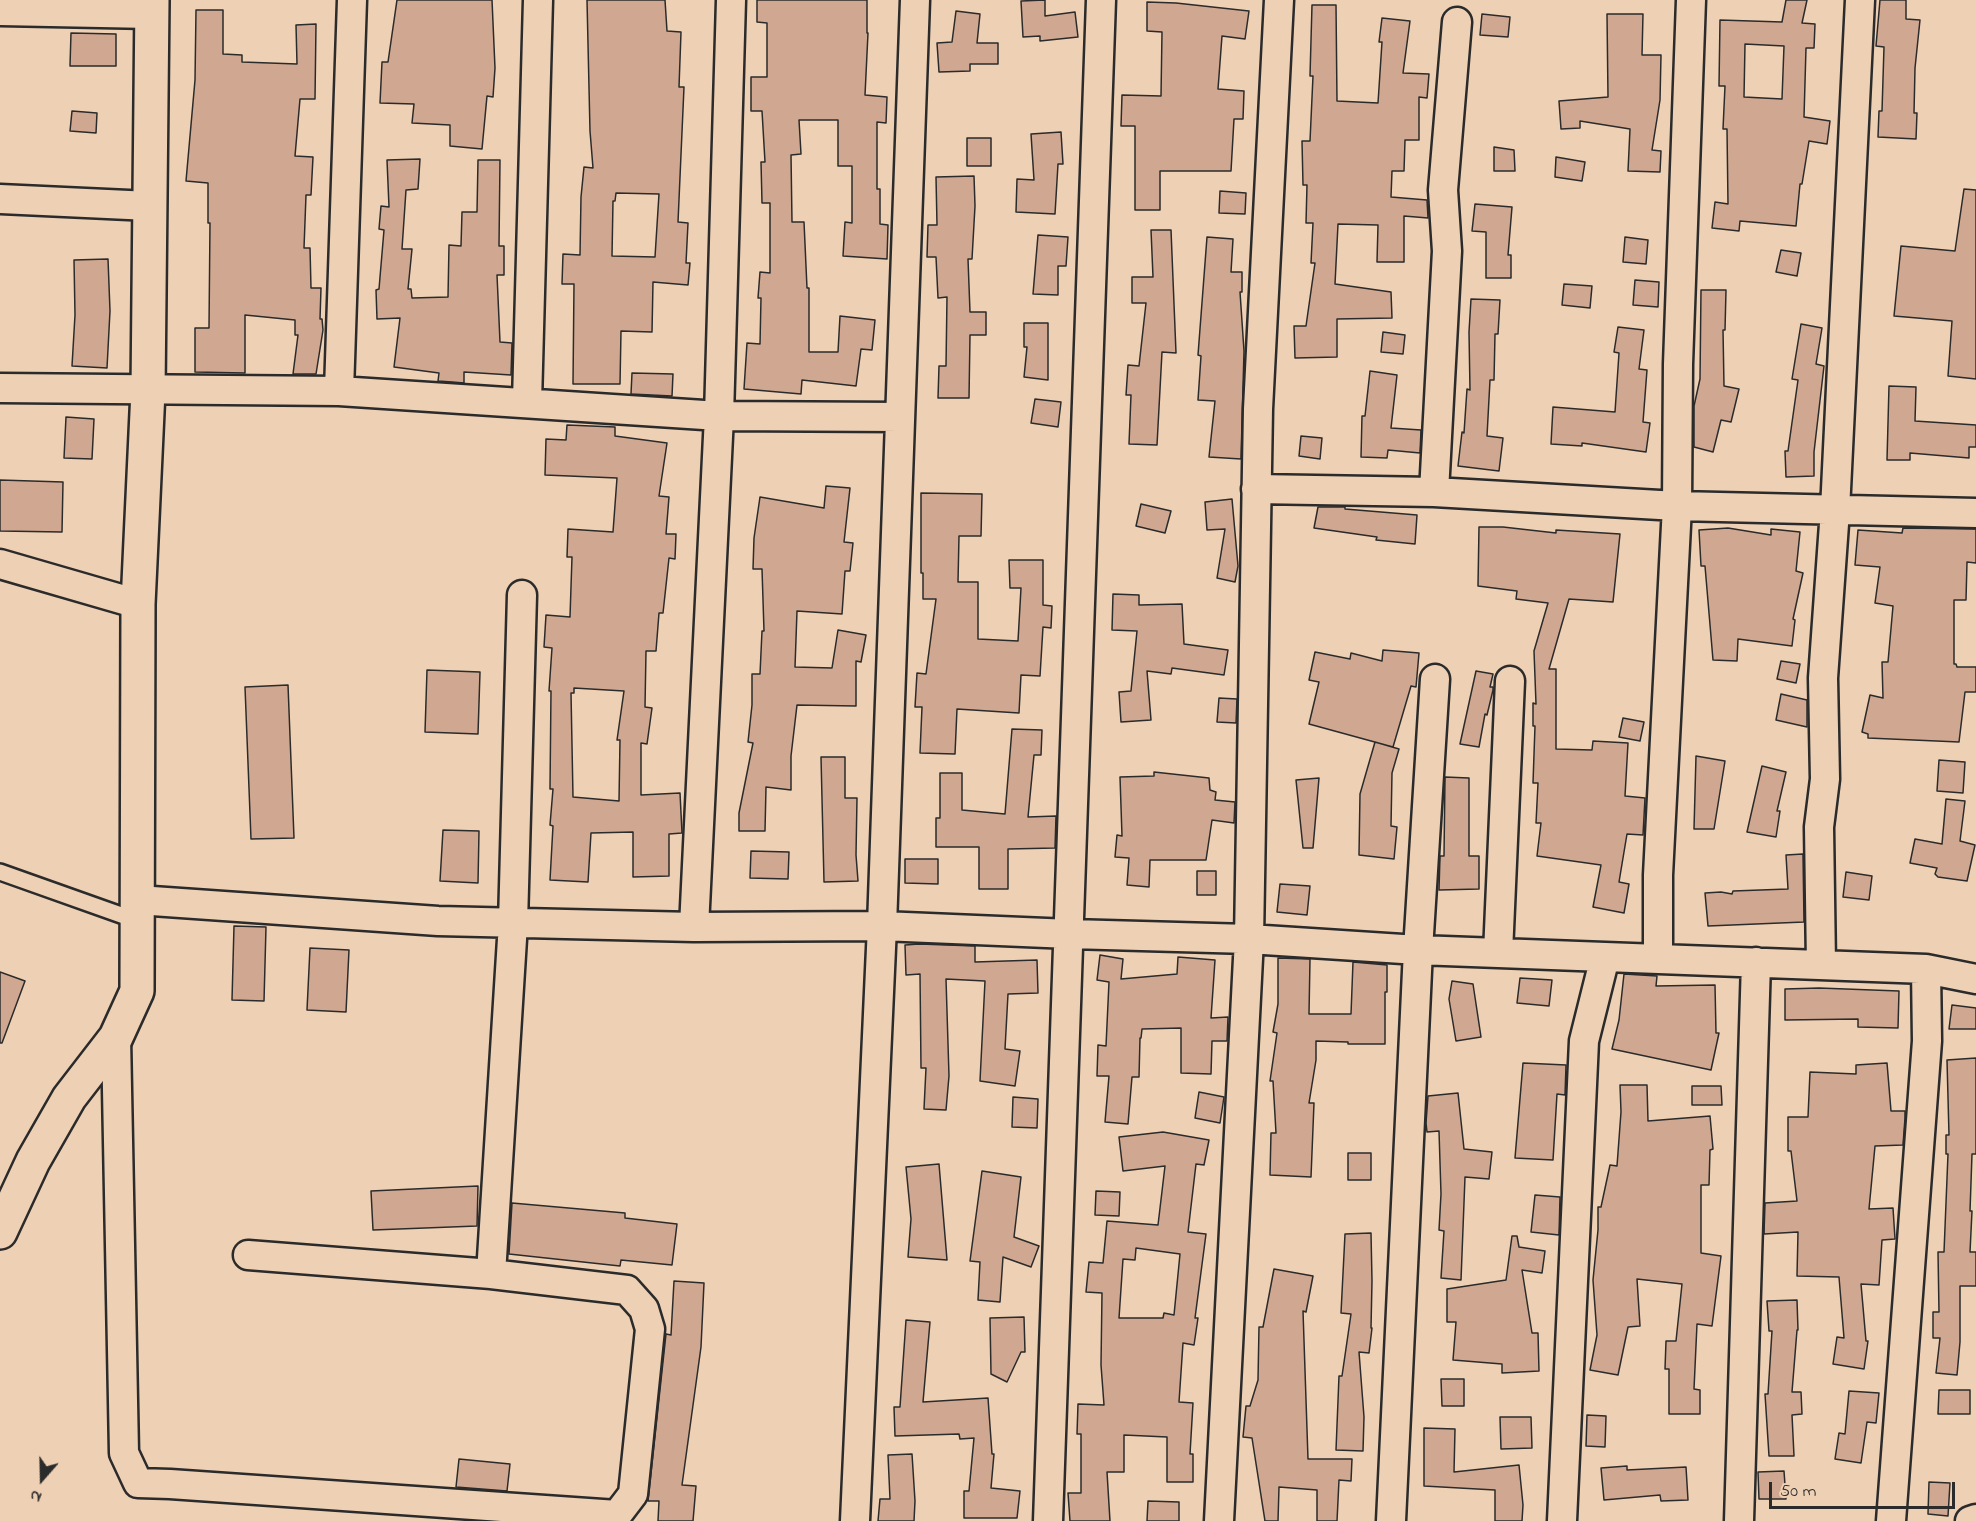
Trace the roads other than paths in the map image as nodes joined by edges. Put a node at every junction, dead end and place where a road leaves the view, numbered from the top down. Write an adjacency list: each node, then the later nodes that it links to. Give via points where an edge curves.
1 (352, 0): 16 (street)
2 (538, 0): 17 (street)
3 (731, 0): 18 (street)
4 (915, 0): 19 (street)
5 (1101, 0): 35 (street)
6 (1279, 0): 20 (street)
7 (1691, 0): 22 (street)
8 (1860, 0): 23 (street)
9 (152, 7): 10 (street); 13 (main road)
10 (0, 10)
11 (1457, 22): 21 (street, via 1443,190 1447,251)
12 (0, 199): 13 (street)
13 (150, 206): 15 (main road)
14 (0, 388): 15 (street)
15 (148, 391): 16 (street); 27 (main road)
16 (339, 391): 17 (street)
17 (527, 402): 18 (street)
18 (719, 416): 19 (street); 34 (street)
19 (900, 417): 33 (street)
20 (1256, 489): 21 (street); 36 (street)
21 (1434, 492): 22 (street)
22 (1677, 506): 23 (street); 40 (street, via 1658,864)
23 (1834, 510): 24 (street); 42 (street, via 1823,678)
24 (1976, 513)
25 (0, 564): 27 (street)
26 (522, 595): 32 (street)
27 (138, 604): 31 (main road)
28 (1435, 679): 37 (street)
29 (1510, 681): 38 (street)
30 (0, 872): 31 (lane)
31 (138, 910): 32 (street); 45 (main road, via 136,991)
32 (513, 922): 34 (street); 48 (street)
33 (882, 926): 34 (street); 35 (street); 50 (street)
34 (694, 927)
35 (1070, 934): 36 (street); 51 (street)
36 (1249, 939): 37 (street); 52 (street)
37 (1418, 950): 38 (street); 53 (street)
38 (1498, 953): 39 (street)
39 (1605, 957): 40 (street); 54 (street, via 1584,1041)
40 (1658, 959): 41 (street)
41 (1756, 962): 42 (street); 55 (street)
42 (1821, 965): 43 (street)
43 (1926, 969): 44 (street); 56 (street, via 1927,1041)
44 (1976, 979)
45 (116, 1036): 46 (main road, via 69,1098 33,1161); 48 (street, via 124,1453 138,1483 617,1515 633,1494 650,1329 644,1310 627,1290)
46 (0, 1232)
47 (248, 1255): 48 (street)
48 (491, 1274)
49 (1976, 1519): 57 (street)
50 (855, 1521)
51 (1048, 1521)
52 (1220, 1521)
53 (1391, 1521)
54 (1562, 1521)
55 (1739, 1521)
56 (1891, 1521)
57 (1970, 1521)

